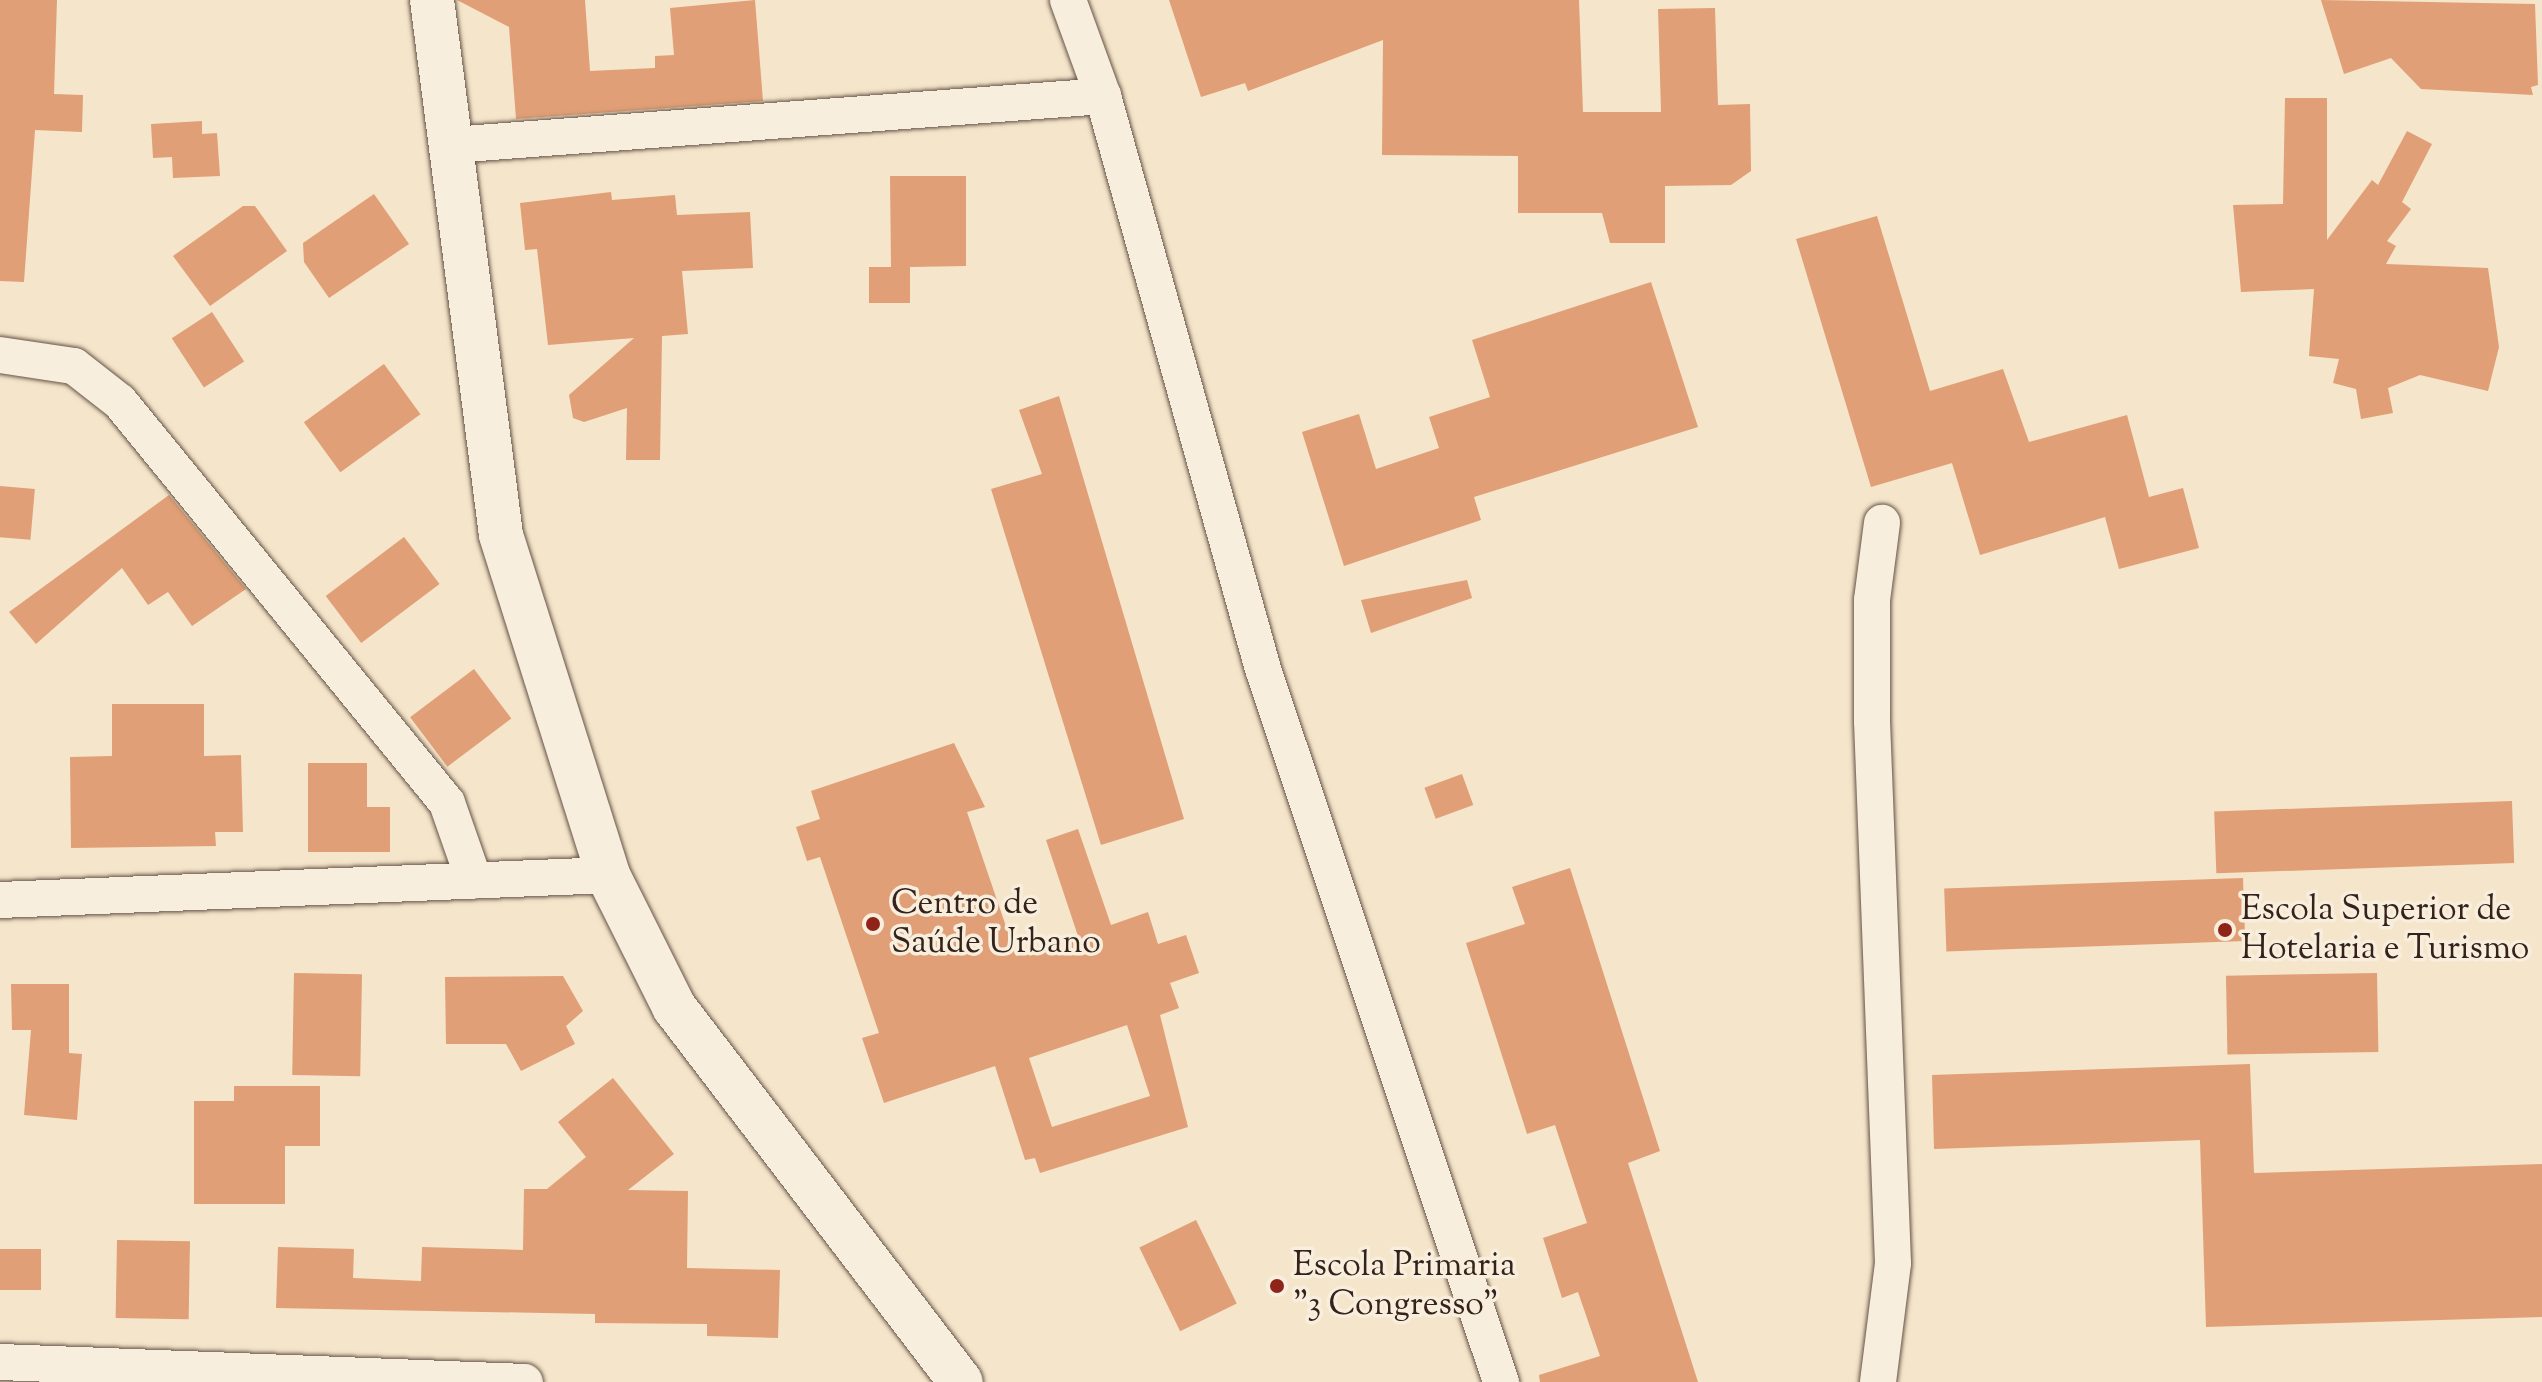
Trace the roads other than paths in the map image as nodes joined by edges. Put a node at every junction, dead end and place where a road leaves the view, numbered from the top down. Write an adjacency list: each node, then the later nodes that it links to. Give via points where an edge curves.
1 (432, 0): 4 (street)
2 (1068, 0): 3 (street)
3 (1103, 96): 4 (street); 13 (street, via 1263,669)
4 (452, 145): 7 (street, via 501,535)
5 (0, 355): 8 (street, via 74,366 120,402 447,803)
6 (1882, 523): 14 (street, via 1872,600 1872,721 1893,1263)
7 (608, 875): 8 (street); 12 (street, via 674,1007)
8 (474, 880): 9 (street)
9 (0, 900)
10 (0, 1362): 11 (street)
11 (525, 1382)
12 (961, 1382)
13 (1501, 1382)
14 (1878, 1382)

